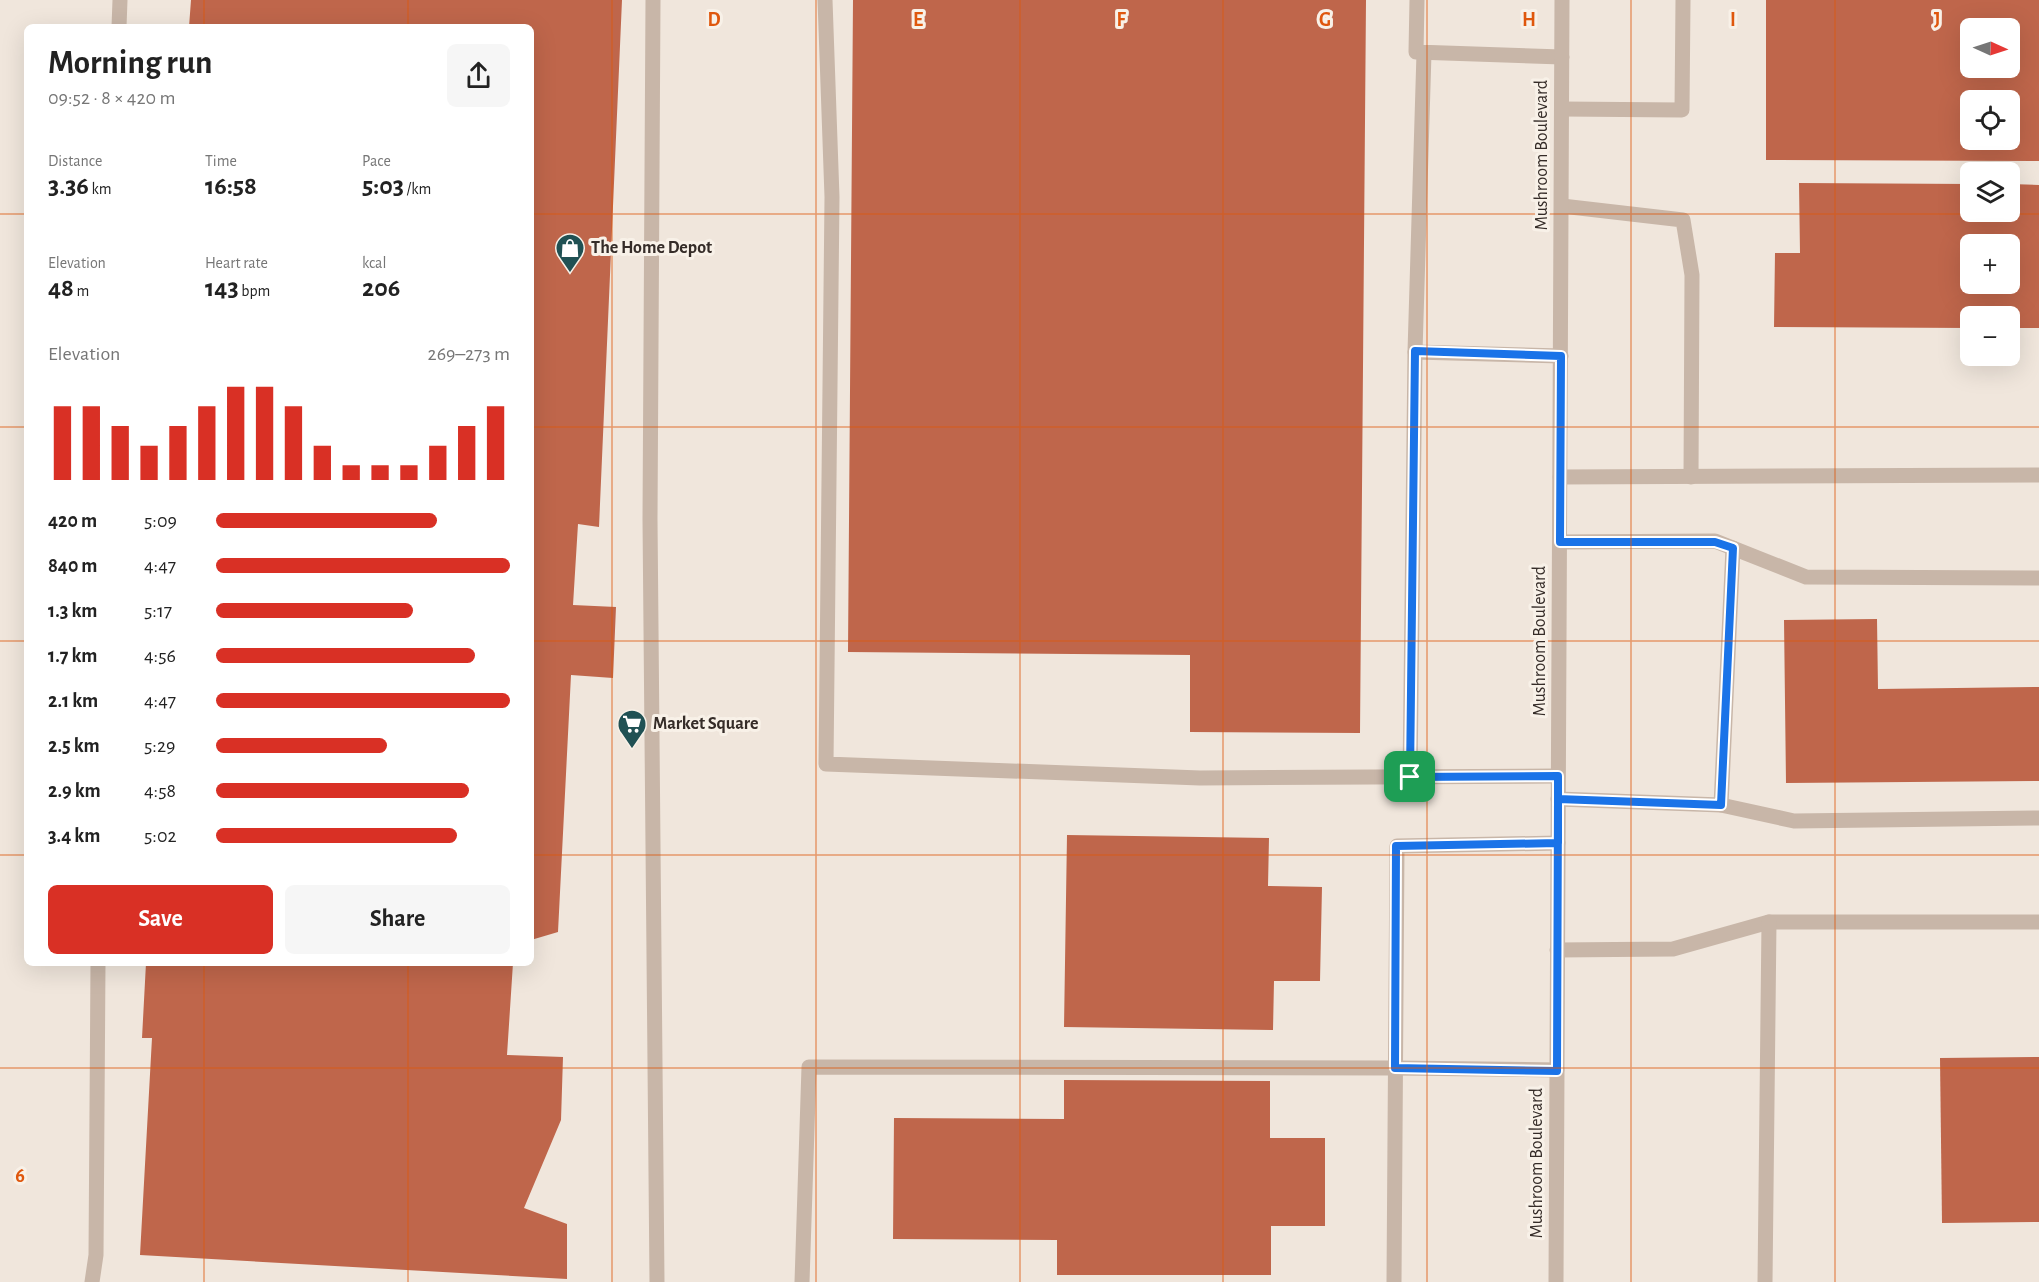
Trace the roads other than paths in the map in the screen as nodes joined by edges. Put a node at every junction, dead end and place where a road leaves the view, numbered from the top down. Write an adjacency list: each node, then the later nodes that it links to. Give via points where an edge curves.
1 (120, 0): 7 (street)
2 (653, 0): 33 (street, via 650,531)
3 (825, 0): 21 (street, via 832,197 826,764 1200,778)
4 (1417, 0): 8 (street, via 1416,52)
5 (1562, 0): 9 (street, Mushroom Boulevard)
6 (1683, 0): 10 (street, via 1682,110)
7 (119, 24)
8 (1424, 53): 9 (street); 12 (street)
9 (1562, 57): 10 (street, Mushroom Boulevard)
10 (1562, 109): 11 (street, Mushroom Boulevard)
11 (1562, 206): 13 (street, Mushroom Boulevard); 16 (street, via 1683,220 1692,275)
12 (1415, 351): 13 (street); 21 (street)
13 (1561, 356): 15 (street, Mushroom Boulevard)
14 (2039, 475): 16 (street)
15 (1560, 477): 16 (street); 17 (street, Mushroom Boulevard)
16 (1691, 477)
17 (1560, 542): 18 (street, via 1715,542); 20 (street, Mushroom Boulevard)
18 (1733, 548): 19 (street, via 1806,577); 23 (street)
19 (2039, 578)
20 (1558, 776): 21 (street); 22 (street, Mushroom Boulevard)
21 (1410, 777)
22 (1558, 799): 23 (street); 25 (street, Mushroom Boulevard)
23 (1721, 805): 24 (street, via 1794,821)
24 (2039, 818)
25 (1558, 843): 28 (street, Mushroom Boulevard); 30 (street, via 1396,846)
26 (1769, 922): 27 (street); 28 (street, via 1673,949); 37 (street)
27 (2039, 922)
28 (1557, 950): 31 (street, Mushroom Boulevard)
29 (98, 966): 32 (street, via 96,1255)
30 (1395, 1068): 31 (street); 34 (street, via 809,1067); 35 (street)
31 (1557, 1071): 36 (street, Mushroom Boulevard)
32 (92, 1282)
33 (657, 1282)
34 (802, 1282)
35 (1394, 1282)
36 (1556, 1282)
37 (1765, 1282)

